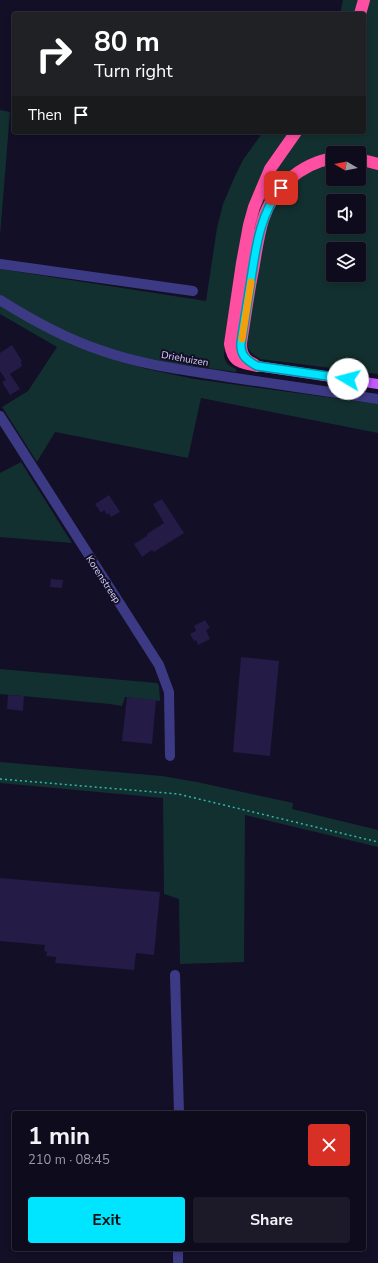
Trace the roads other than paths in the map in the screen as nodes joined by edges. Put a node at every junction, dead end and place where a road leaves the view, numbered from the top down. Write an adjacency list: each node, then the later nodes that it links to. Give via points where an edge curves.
1 (364, 0): 2 (highway)
2 (361, 12)
3 (295, 134): 10 (highway, via 270,169 261,189 249,224 242,263 230,344 236,360)
4 (326, 160): 10 (highway, via 310,165 294,175 276,194 264,218 241,347 244,357)
5 (366, 161): 6 (highway)
6 (378, 164)
7 (0, 264): 8 (street)
8 (193, 291)
9 (0, 300): 12 (street, Driehuizen, via 72,340 127,358 171,368)
10 (257, 366): 11 (main road)
11 (378, 384)
12 (378, 399)
13 (0, 416): 14 (street, Korenstreep, via 159,665 169,692)
14 (170, 756)
15 (175, 975): 16 (street)
16 (178, 1111)
17 (178, 1251): 18 (street)
18 (178, 1263)

